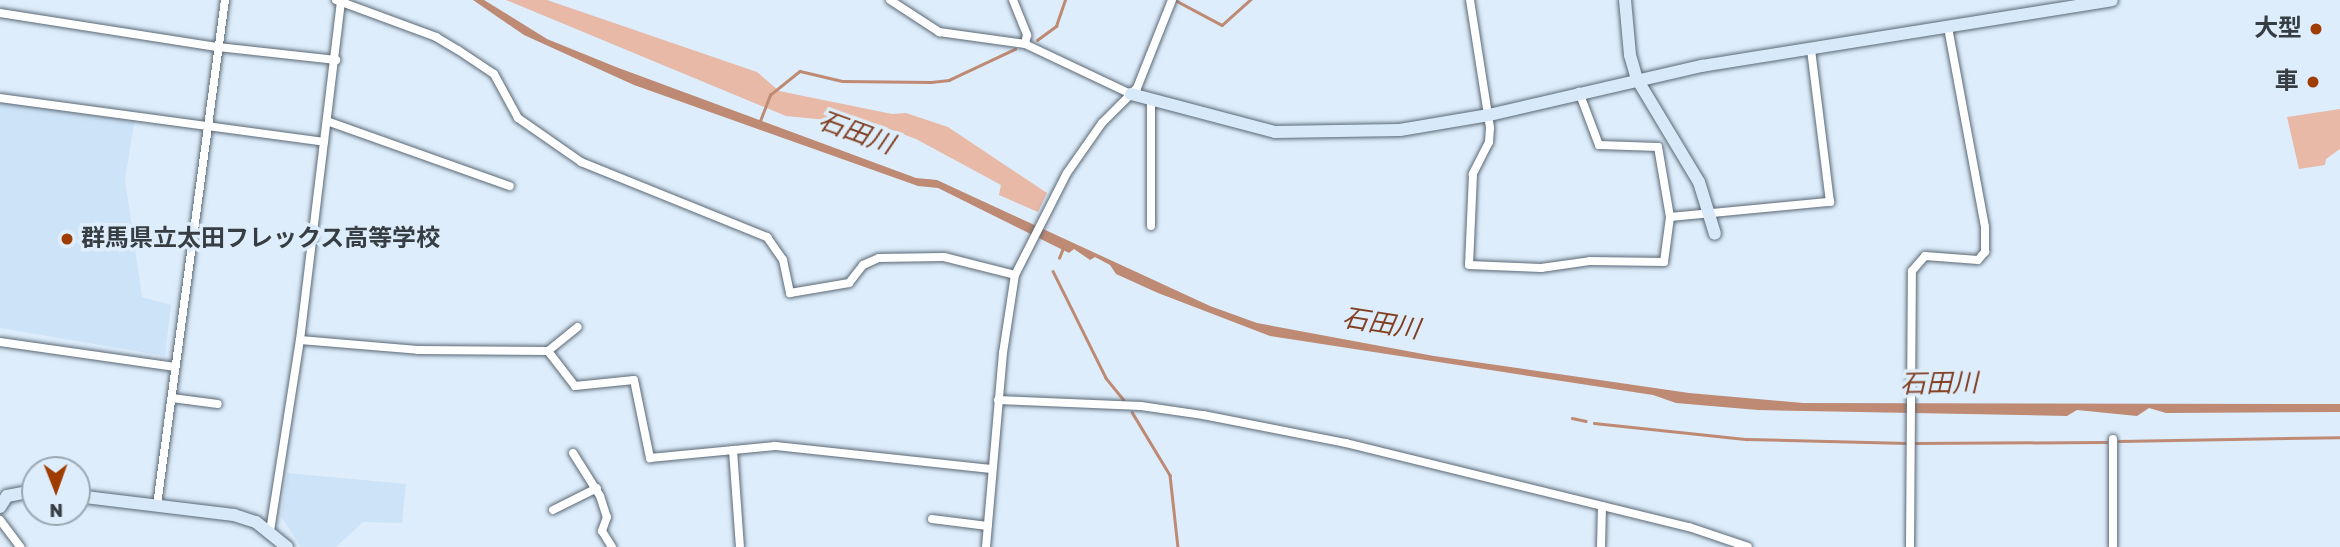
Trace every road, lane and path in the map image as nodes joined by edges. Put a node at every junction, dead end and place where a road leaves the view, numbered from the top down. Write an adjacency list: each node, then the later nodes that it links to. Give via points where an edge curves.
1 (225, 0): 12 (street)
2 (890, 0): 11 (street, via 939,32)
3 (1013, 0): 11 (street, via 1027,35)
4 (1470, 0): 20 (street)
5 (1625, 0): 15 (street, via 1629,55)
6 (2112, 0): 10 (street)
7 (338, 1): 14 (street); 29 (street, via 436,37 458,50 494,74 518,118 581,162 767,237 783,260 790,293 849,283 863,265 879,258 944,257)
8 (1172, 2): 17 (street)
9 (0, 13): 12 (street)
10 (1948, 27): 13 (street); 62 (street, via 1985,252 1979,260 1925,256 1913,265)
11 (1025, 44): 17 (street)
12 (218, 47): 14 (street); 22 (street)
13 (1811, 49): 15 (street); 25 (street, via 1830,202)
14 (336, 60): 21 (street)
15 (1637, 79): 16 (street); 25 (street, via 1685,156)
16 (1579, 92): 20 (street); 26 (street, via 1599,145 1658,147)
17 (1131, 94): 19 (street); 29 (street, via 1102,123 1042,217)
18 (0, 98): 22 (street)
19 (1151, 100): 20 (street, via 1293,133 1400,130); 27 (street)
20 (1489, 116): 26 (street, via 1489,142 1472,181 1469,265 1541,268 1590,261 1657,265 1664,262)
21 (327, 121): 23 (street); 24 (street)
22 (207, 125): 23 (street); 34 (street)
23 (324, 142): 31 (street)
24 (510, 186)
25 (1710, 214): 26 (street); 28 (street)
26 (1670, 217)
27 (1151, 226)
28 (1715, 234)
29 (1015, 275): 36 (street)
30 (578, 327): 33 (street)
31 (300, 340): 33 (street, via 418,350); 54 (street)
32 (0, 342): 34 (street)
33 (548, 351): 39 (street, via 575,386 634,380 650,458)
34 (175, 367): 35 (street)
35 (172, 398): 37 (street); 47 (street)
36 (998, 400): 41 (street); 48 (street, via 1203,415 1346,443)
37 (218, 404)
38 (2113, 439): 63 (street)
39 (733, 450): 41 (street, via 806,448); 58 (street)
40 (573, 453): 43 (street)
41 (992, 469): 53 (street)
42 (0, 488): 44 (street)
43 (597, 488): 50 (street); 57 (street, via 607,514 602,531)
44 (21, 490)
45 (21, 494): 49 (street, via 7,496)
46 (91, 498): 47 (street)
47 (157, 505): 54 (street, via 234,515)
48 (1602, 506): 60 (street); 61 (street, via 1709,532)
49 (0, 507)
50 (553, 510)
51 (932, 519): 53 (street)
52 (0, 520): 55 (street)
53 (988, 526): 59 (street)
54 (270, 531): 56 (street)
55 (20, 547)
56 (287, 547)
57 (612, 547)
58 (740, 547)
59 (986, 547)
60 (1601, 547)
61 (1748, 547)
62 (1910, 547)
63 (2113, 547)

